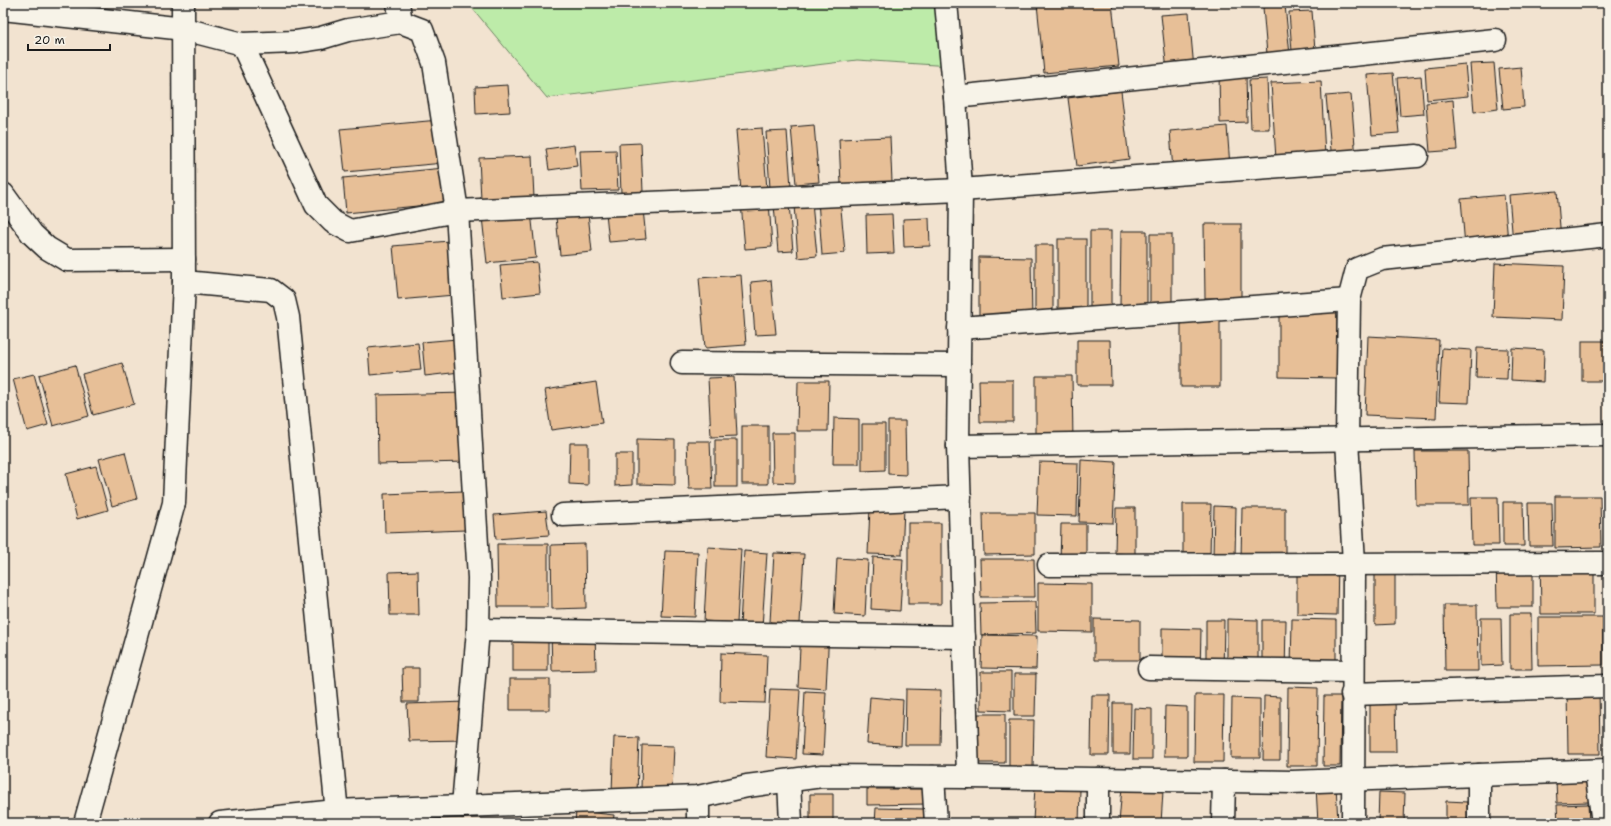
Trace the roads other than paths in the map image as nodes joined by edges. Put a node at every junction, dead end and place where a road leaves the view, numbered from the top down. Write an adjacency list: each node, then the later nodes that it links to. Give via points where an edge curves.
1 (183, 3): 5 (street)
2 (946, 3): 8 (street)
3 (3, 9): 5 (street)
4 (400, 13): 7 (street, via 321,38 295,42); 12 (street, via 422,30 434,63)
5 (184, 29): 7 (street); 14 (street)
6 (1495, 40): 8 (street)
7 (242, 44): 12 (street, via 316,205 333,222 350,231)
8 (955, 97): 10 (street)
9 (1418, 156): 10 (street)
10 (961, 190): 12 (street); 17 (street)
11 (3, 194): 14 (street, via 32,234 46,248 67,260)
12 (457, 211): 28 (street, via 479,578)
13 (1608, 235): 16 (street, via 1382,259 1357,269)
14 (184, 259): 15 (street)
15 (184, 282): 44 (street, via 271,290 284,300); 45 (street, via 174,503)
16 (1349, 300): 17 (street); 21 (street)
17 (959, 328): 19 (street)
18 (682, 362): 19 (street)
19 (959, 365): 22 (street)
20 (1608, 435): 21 (street)
21 (1347, 440): 22 (street); 25 (street)
22 (958, 446): 23 (street)
23 (960, 496): 24 (street); 29 (street)
24 (563, 516)
25 (1354, 563): 26 (street); 27 (street); 31 (street)
26 (1608, 563)
27 (1049, 565)
28 (478, 630): 29 (street); 43 (street)
29 (964, 637): 37 (street)
30 (1149, 668): 31 (street)
31 (1353, 671): 33 (street)
32 (1608, 686): 33 (street)
33 (1352, 694): 39 (street)
34 (1602, 771): 35 (street); 54 (street)
35 (1479, 775): 39 (street); 53 (street)
36 (933, 777): 37 (street); 41 (street, via 822,776); 49 (street)
37 (968, 777): 38 (street)
38 (1098, 779): 40 (street); 50 (street)
39 (1352, 779): 40 (street, via 1292,782); 52 (street)
40 (1224, 780): 51 (street)
41 (789, 781): 42 (street, via 746,786); 48 (street)
42 (698, 796): 43 (street); 47 (street)
43 (453, 812): 44 (street)
44 (337, 817): 46 (street)
45 (85, 823)
46 (220, 823)
47 (698, 823)
48 (791, 823)
49 (936, 823)
50 (1098, 823)
51 (1224, 823)
52 (1353, 823)
53 (1479, 823)
54 (1603, 823)

